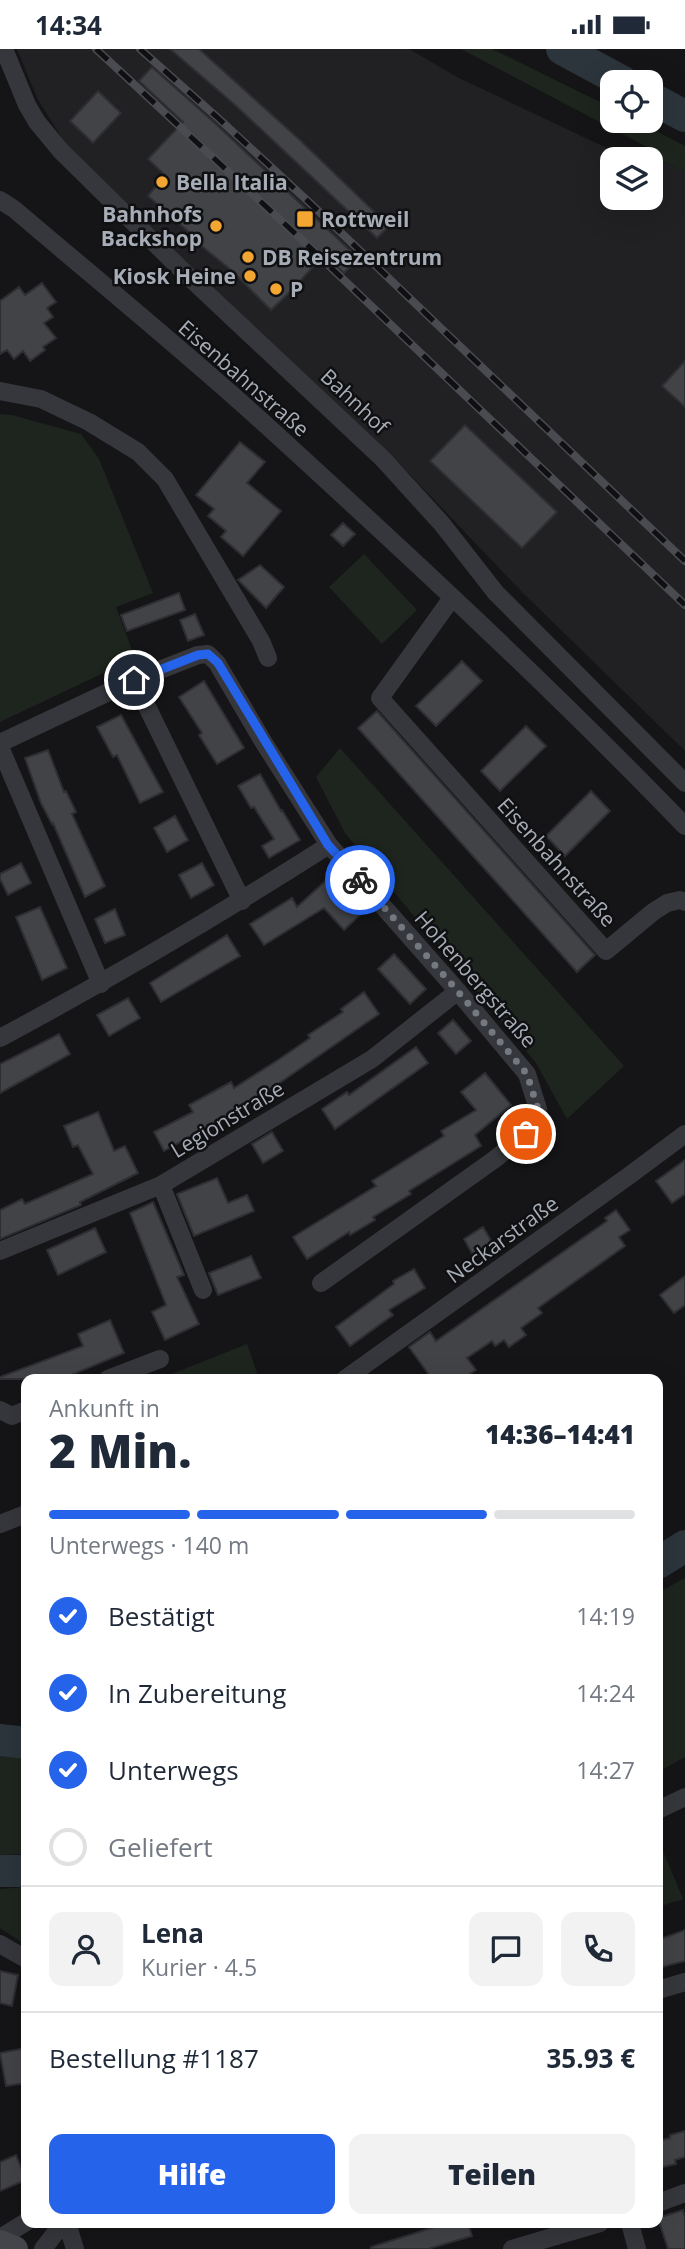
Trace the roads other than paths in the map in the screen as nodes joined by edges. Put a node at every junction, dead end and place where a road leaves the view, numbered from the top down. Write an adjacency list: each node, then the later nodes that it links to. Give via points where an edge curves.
1 (4, 49): 8 (street, Bahnhof, via 27,105 61,151 383,459 496,593)
2 (0, 200): 4 (street, Eisenbahnstraße, via 254,415)
3 (0, 391): 5 (street, via 41,399 89,422 138,453 165,479)
4 (452, 598): 9 (street, Eisenbahnstraße); 12 (street, Eisenbahnstraße, via 380,698 606,951 667,903)
5 (268, 657)
6 (134, 680): 7 (street); 10 (street, Hohenbergstraße, via 208,654 218,663); 11 (street)
7 (0, 745): 13 (street)
8 (685, 783)
9 (685, 826)
10 (328, 845): 11 (street); 14 (street, Hohenbergstraße)
11 (242, 901): 13 (street)
12 (685, 902)
13 (101, 985): 15 (street)
14 (458, 991): 17 (street, Legionstraße, via 372,1059); 19 (street, Hohenbergstraße, via 527,1074 538,1109 526,1134 495,1159)
15 (0, 1038)
16 (685, 1134): 23 (street, Neckarstraße)
17 (161, 1185): 18 (street, Legionstraße); 20 (street)
18 (0, 1251)
19 (321, 1283)
20 (204, 1290)
21 (160, 1359): 22 (street)
22 (121, 1374)
23 (352, 1374)
24 (0, 1410): 25 (street, via 12,1416)
25 (21, 1412)
26 (21, 1516): 27 (street)
27 (0, 1524)
28 (685, 1797): 29 (street)
29 (663, 1808)
30 (0, 1944): 31 (street)
31 (21, 1956)
32 (685, 1982): 33 (street)
33 (663, 1989)
34 (685, 2193): 35 (street)
35 (663, 2201)
36 (21, 2226): 41 (street)
37 (61, 2228): 43 (street)
38 (67, 2228): 44 (street)
39 (583, 2228): 45 (street)
40 (631, 2228): 46 (street)
41 (0, 2241): 42 (street)
42 (15, 2249)
43 (43, 2249)
44 (75, 2249)
45 (512, 2249)
46 (637, 2249)

